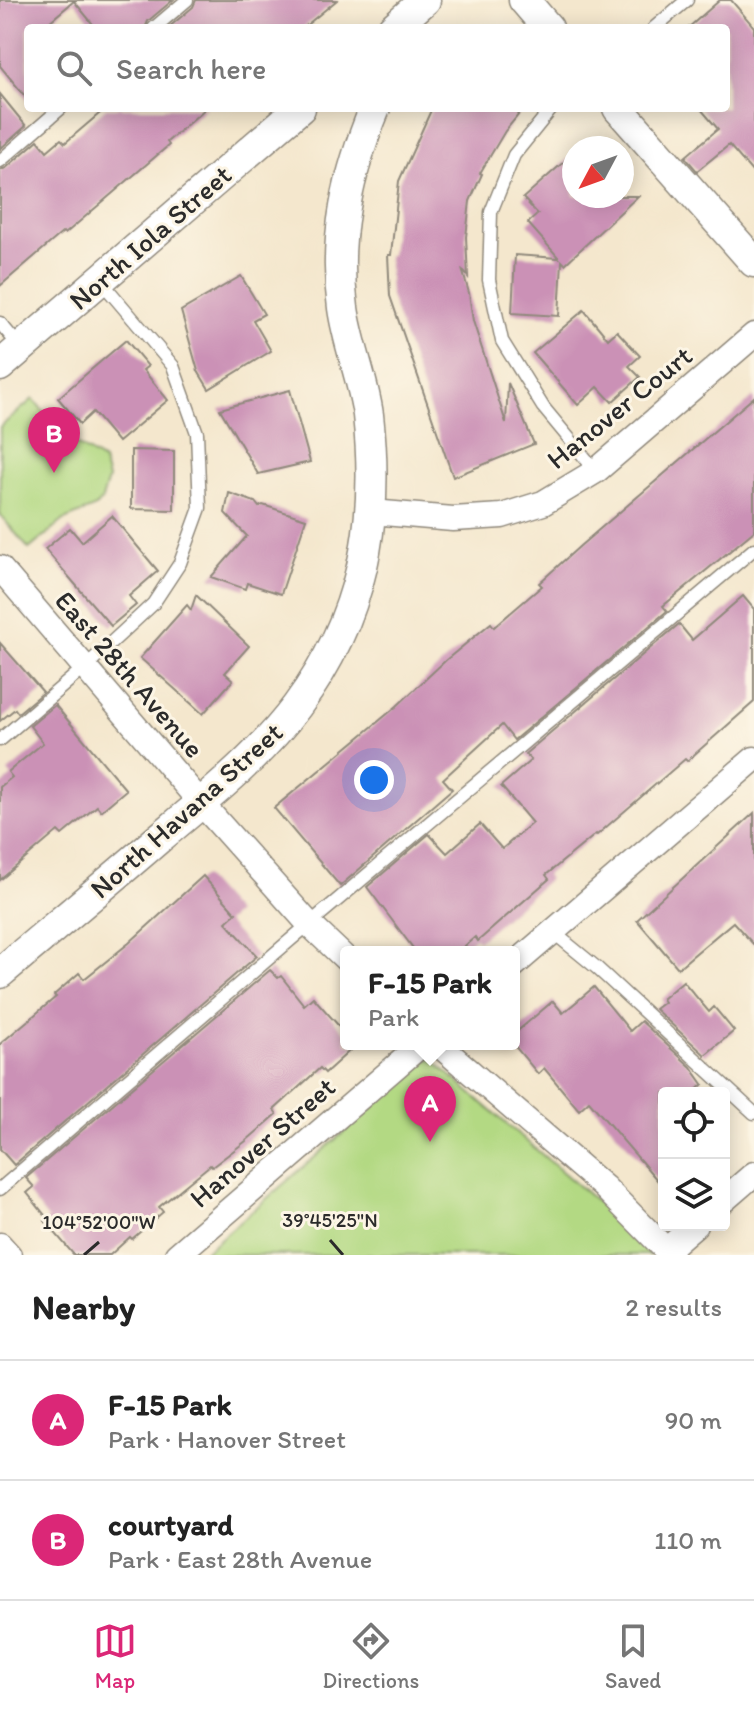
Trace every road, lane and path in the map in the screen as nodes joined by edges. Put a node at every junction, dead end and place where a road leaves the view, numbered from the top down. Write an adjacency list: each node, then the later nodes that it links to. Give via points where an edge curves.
1 (187, 0): 6 (lane)
2 (425, 0): 7 (street)
3 (445, 0): 8 (street)
4 (524, 0): 9 (street)
5 (687, 0): 10 (lane)
6 (159, 24)
7 (398, 24)
8 (426, 24)
9 (545, 24)
10 (659, 24)
11 (56, 112): 16 (lane)
12 (295, 112): 18 (street, North Iola Street)
13 (373, 112): 23 (street, North Havana Street, via 344,202 340,257 343,307 367,408)
14 (549, 112): 22 (lane, via 514,155 491,212 489,280 502,341 543,407)
15 (622, 112): 17 (street)
16 (0, 161)
17 (754, 262)
18 (100, 280): 21 (street, North Iola Street); 26 (lane, via 173,366 197,433 200,508 180,563 153,604)
19 (0, 323): 21 (lane)
20 (754, 335): 22 (street, Hanover Court)
21 (11, 357)
22 (596, 471): 23 (street, Hanover Court, via 543,503 502,516 453,519)
23 (372, 512): 29 (street, North Havana Street, via 364,566 325,663 267,741)
24 (754, 549): 30 (lane)
25 (0, 568): 26 (street, East 28th Avenue)
26 (85, 667): 27 (lane); 29 (street, East 28th Avenue)
27 (0, 740)
28 (754, 759): 31 (street)
29 (201, 803): 30 (street, East 28th Avenue); 34 (street, North Havana Street)
30 (309, 924): 32 (street, East 28th Avenue); 39 (lane)
31 (553, 932): 33 (street); 37 (lane)
32 (340, 953)
33 (520, 960)
34 (0, 973)
35 (415, 1050): 45 (street, Hanover Street)
36 (445, 1050): 43 (street, via 582,1167)
37 (754, 1113)
38 (754, 1174): 40 (street)
39 (0, 1189)
40 (730, 1195)
41 (689, 1231): 43 (street)
42 (0, 1245): 44 (street)
43 (669, 1252)
44 (9, 1255)
45 (177, 1255)

